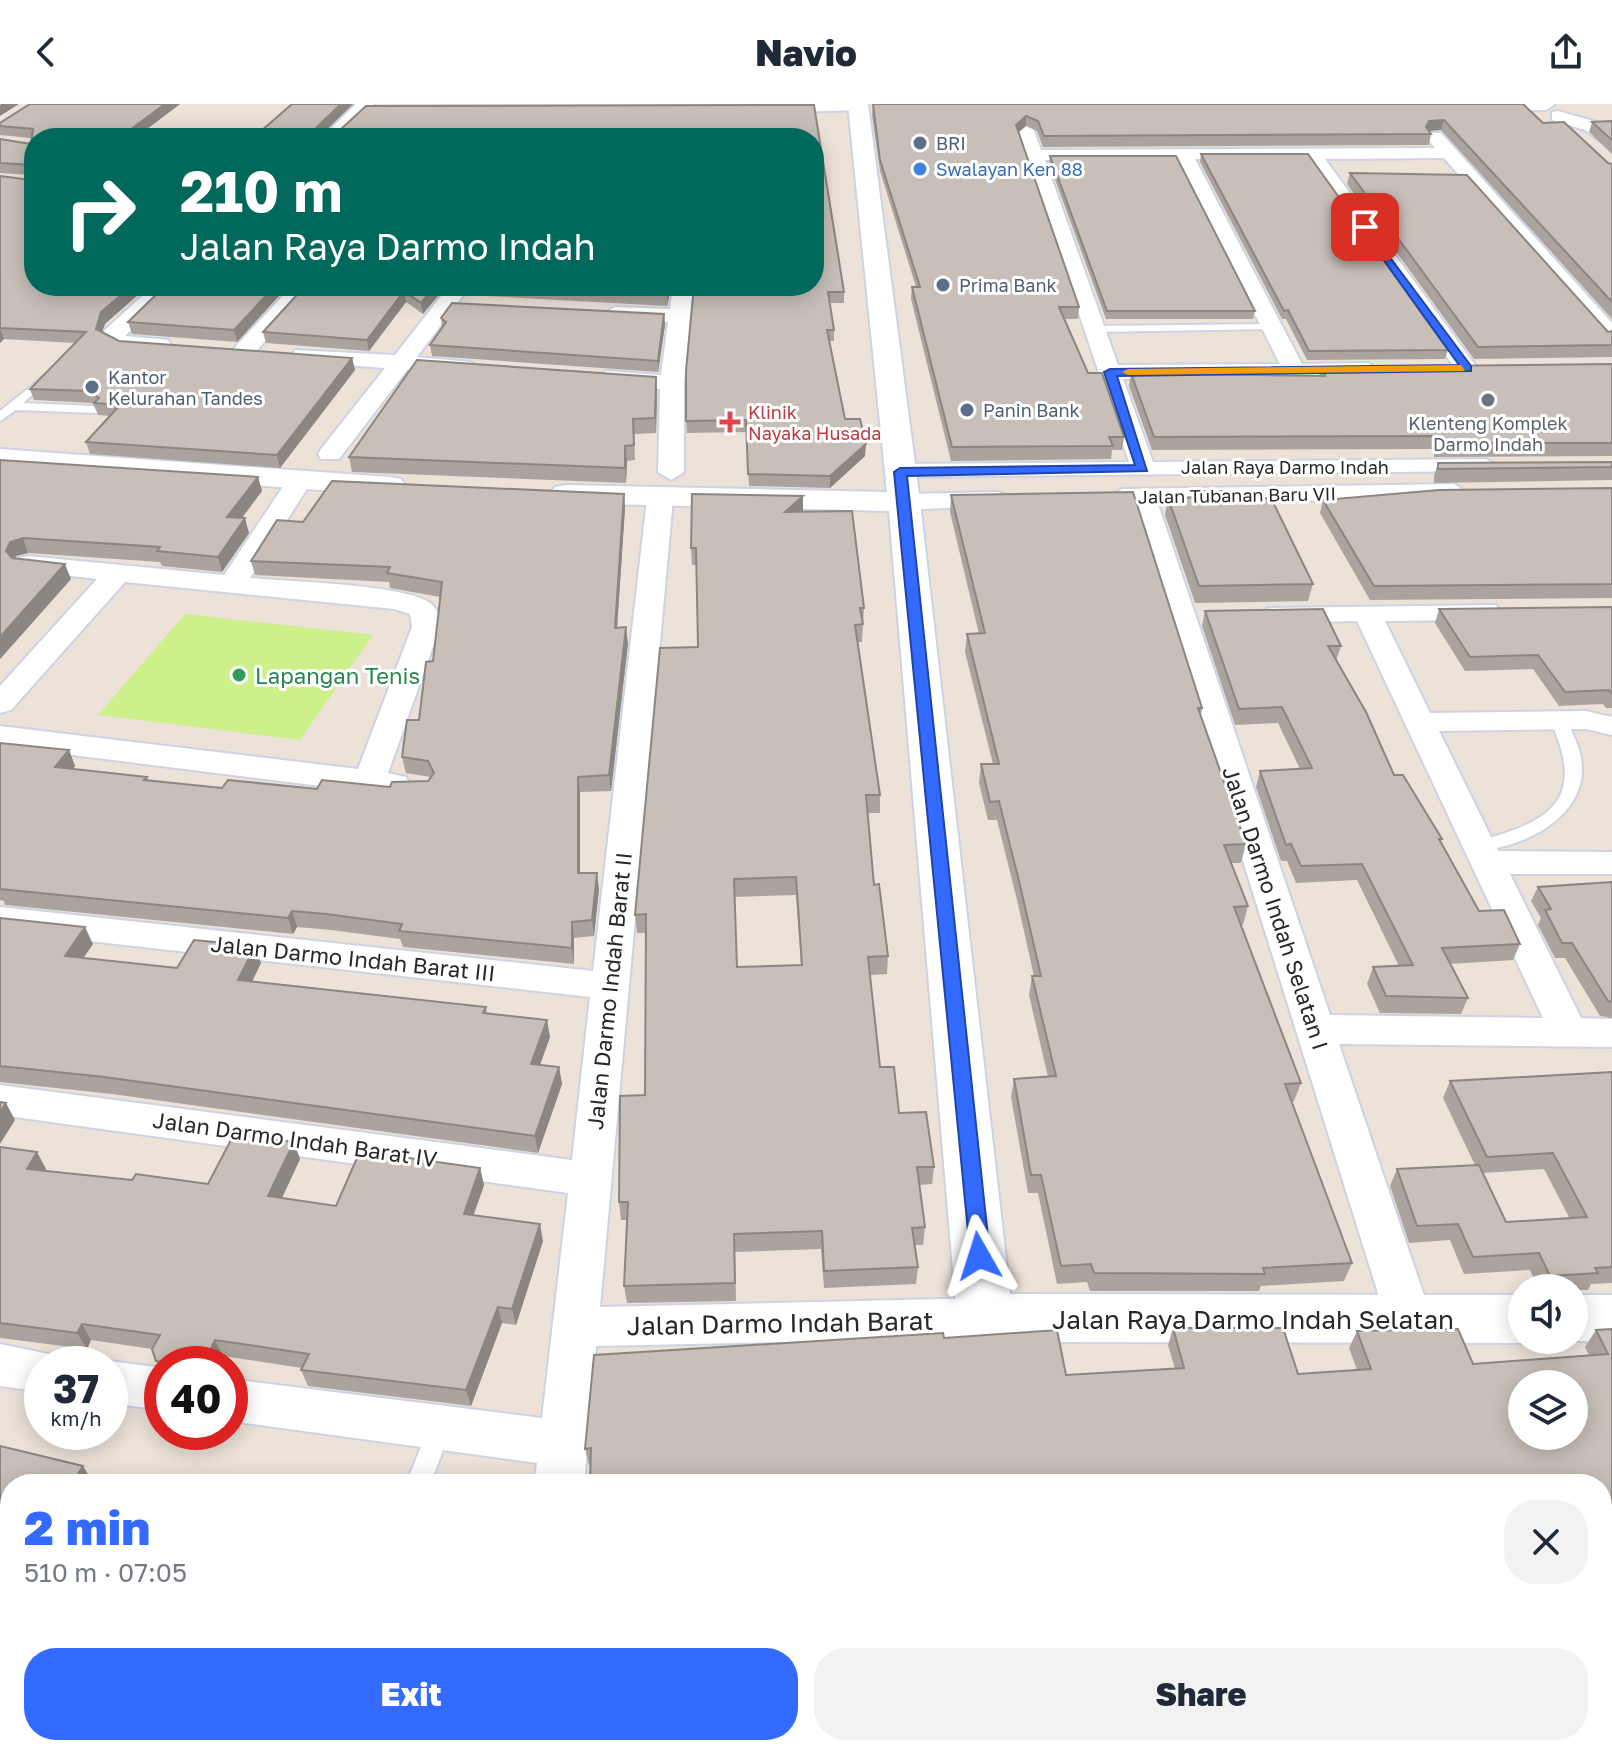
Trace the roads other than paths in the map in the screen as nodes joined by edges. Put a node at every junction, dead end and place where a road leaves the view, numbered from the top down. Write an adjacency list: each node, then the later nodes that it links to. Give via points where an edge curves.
1 (1452, 106): 6 (street)
2 (368, 107): 8 (street)
3 (862, 107): 4 (street); 44 (street)
4 (738, 109)
5 (1018, 109): 12 (street, Jalan Darmo Indah Selatan I)
6 (1549, 109): 9 (street)
7 (1425, 125): 10 (street)
8 (342, 128)
9 (1607, 152)
10 (1450, 153): 11 (street); 24 (street, via 1465,180)
11 (1313, 154): 13 (street); 31 (street, via 1339,179)
12 (1034, 155): 13 (street); 23 (street, Jalan Darmo Indah Selatan I)
13 (1184, 155): 22 (street)
14 (154, 296): 25 (street, via 115,331 113,339)
15 (293, 296): 26 (street, via 236,350)
16 (452, 296): 26 (street)
17 (455, 296): 19 (street)
18 (682, 296): 21 (street, Jalan Darmo Indah Barat II)
19 (477, 305)
20 (586, 311): 21 (street)
21 (680, 316): 36 (street, Jalan Darmo Indah Barat II)
22 (1272, 327): 23 (lane); 32 (street)
23 (1094, 329): 34 (street, Jalan Darmo Indah Selatan I)
24 (1612, 336)
25 (183, 347)
26 (399, 362): 29 (street); 40 (street)
27 (61, 365): 39 (lane)
28 (1496, 368): 31 (street)
29 (490, 369)
30 (1436, 369): 31 (street)
31 (1467, 369)
32 (1294, 370): 33 (street); 34 (street)
33 (1389, 370)
34 (1110, 372): 46 (street, Jalan Darmo Indah Selatan I)
35 (581, 376): 36 (street)
36 (672, 383): 47 (street, Jalan Darmo Indah Barat II)
37 (93, 410): 39 (lane)
38 (0, 417): 39 (lane)
39 (4, 444): 40 (street); 45 (street)
40 (330, 454): 41 (street)
41 (392, 458)
42 (562, 466): 47 (street, Jalan Raya Darmo Indah)
43 (1517, 466): 46 (street, Jalan Raya Darmo Indah)
44 (882, 479): 46 (street, Jalan Raya Darmo Indah); 47 (street); 47 (street, Jalan Raya Darmo Indah); 52 (street); 75 (street)
45 (299, 481): 48 (street); 55 (street)
46 (1143, 483): 49 (street, Jalan Tubanan Baru VII); 51 (street, Jalan Tubanan Baru VII); 70 (street, Jalan Darmo Indah Selatan I, via 1199,615)
47 (666, 485): 50 (street); 69 (street, Jalan Darmo Indah Barat II)
48 (425, 487)
49 (1484, 492)
50 (535, 493)
51 (1095, 498)
52 (1015, 500)
53 (28, 564): 54 (street)
54 (119, 572): 55 (street); 59 (street)
55 (233, 582): 64 (street, via 397,601 420,608 426,616)
56 (1520, 611): 57 (street)
57 (1367, 613): 58 (street); 61 (street)
58 (1245, 614)
59 (0, 704)
60 (1558, 720): 61 (street); 62 (street); 66 (lane, via 1571,742 1577,781 1563,806 1541,825)
61 (1422, 722): 66 (street)
62 (1612, 726)
63 (0, 736): 64 (street)
64 (369, 782): 65 (street)
65 (419, 787)
66 (1485, 854): 67 (street); 71 (street)
67 (1612, 863)
68 (0, 919): 69 (street, Jalan Darmo Indah Barat III)
69 (610, 986): 74 (street, Jalan Darmo Indah Barat II)
70 (1315, 1029): 71 (street); 76 (street, Jalan Darmo Indah Selatan I)
71 (1569, 1033): 72 (street)
72 (1612, 1033)
73 (0, 1100): 74 (street, Jalan Darmo Indah Barat IV)
74 (590, 1179): 80 (street, Jalan Darmo Indah Barat II)
75 (985, 1318): 76 (street, Jalan Raya Darmo Indah Selatan); 80 (street, Jalan Darmo Indah Barat)
76 (1409, 1319): 77 (street, Jalan Raya Darmo Indah Selatan)
77 (1508, 1319)
78 (1588, 1319): 79 (street)
79 (1612, 1319)
80 (574, 1327): 85 (street, Jalan Darmo Indah Barat II)
81 (0, 1365): 82 (street)
82 (24, 1368)
83 (248, 1403): 84 (street)
84 (439, 1430): 85 (street); 86 (lane)
85 (561, 1464)
86 (422, 1474)

